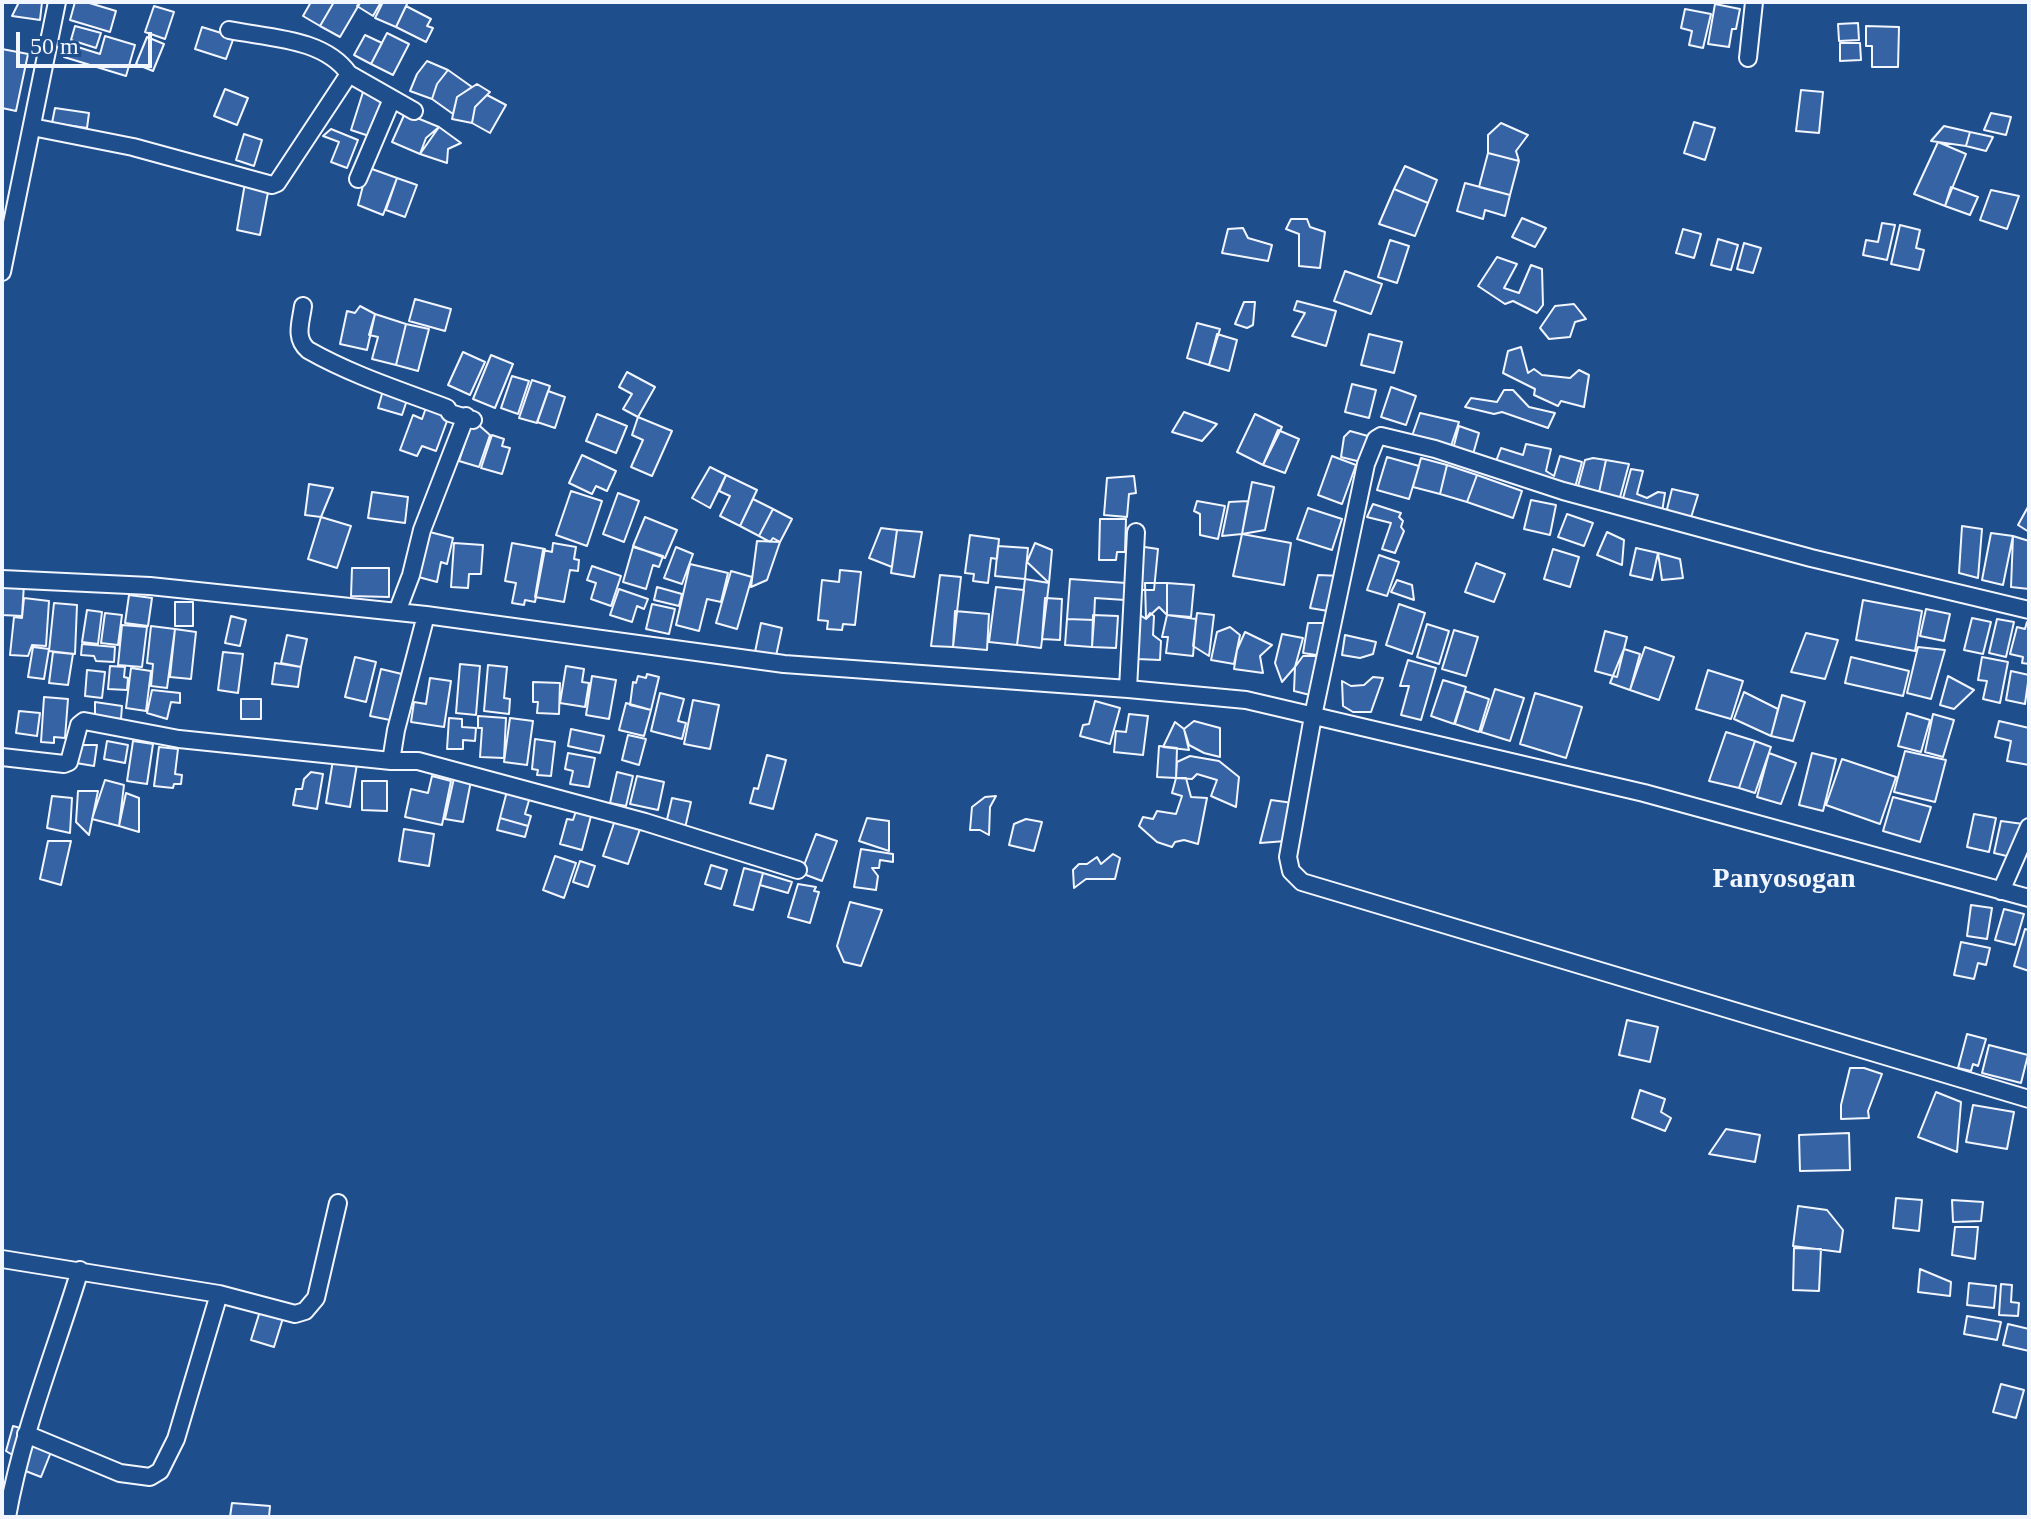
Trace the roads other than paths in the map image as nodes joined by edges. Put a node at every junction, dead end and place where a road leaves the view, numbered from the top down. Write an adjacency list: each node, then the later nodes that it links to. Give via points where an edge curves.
1 (57, 2): 8 (street)
2 (1754, 2): 4 (street)
3 (229, 30): 5 (street, via 315,48)
4 (1748, 58)
5 (349, 74): 6 (street); 8 (street, via 272,185 146,150)
6 (392, 99): 7 (street); 9 (street)
7 (414, 111)
8 (32, 127): 10 (street)
9 (358, 179)
10 (2, 272)
11 (303, 306): 15 (street, via 299,338 308,350 360,377 469,418 422,530)
12 (1136, 532): 17 (street)
13 (2, 579): 15 (street, via 150,586)
14 (2029, 610): 18 (street, via 1811,558 1381,436 1366,464)
15 (397, 612): 16 (street)
16 (426, 615): 17 (street, via 784,664); 20 (street)
17 (1128, 689): 18 (street, via 1246,700)
18 (1313, 716): 23 (street, via 1644,793); 25 (street, via 1288,857 1296,879)
19 (2, 757): 20 (street, via 69,762 84,721 179,739)
20 (391, 761): 22 (street, via 433,765)
21 (2029, 827): 23 (street)
22 (798, 870)
23 (2001, 891): 24 (street)
24 (2029, 898)
25 (2029, 1099)
26 (338, 1203): 29 (street, via 316,1298 305,1311 283,1312)
27 (2, 1259): 28 (street)
28 (80, 1270): 29 (street); 30 (street)
29 (219, 1294): 30 (street, via 176,1439 160,1471 150,1477 120,1473)
30 (26, 1434): 31 (street)
31 (7, 1517)

